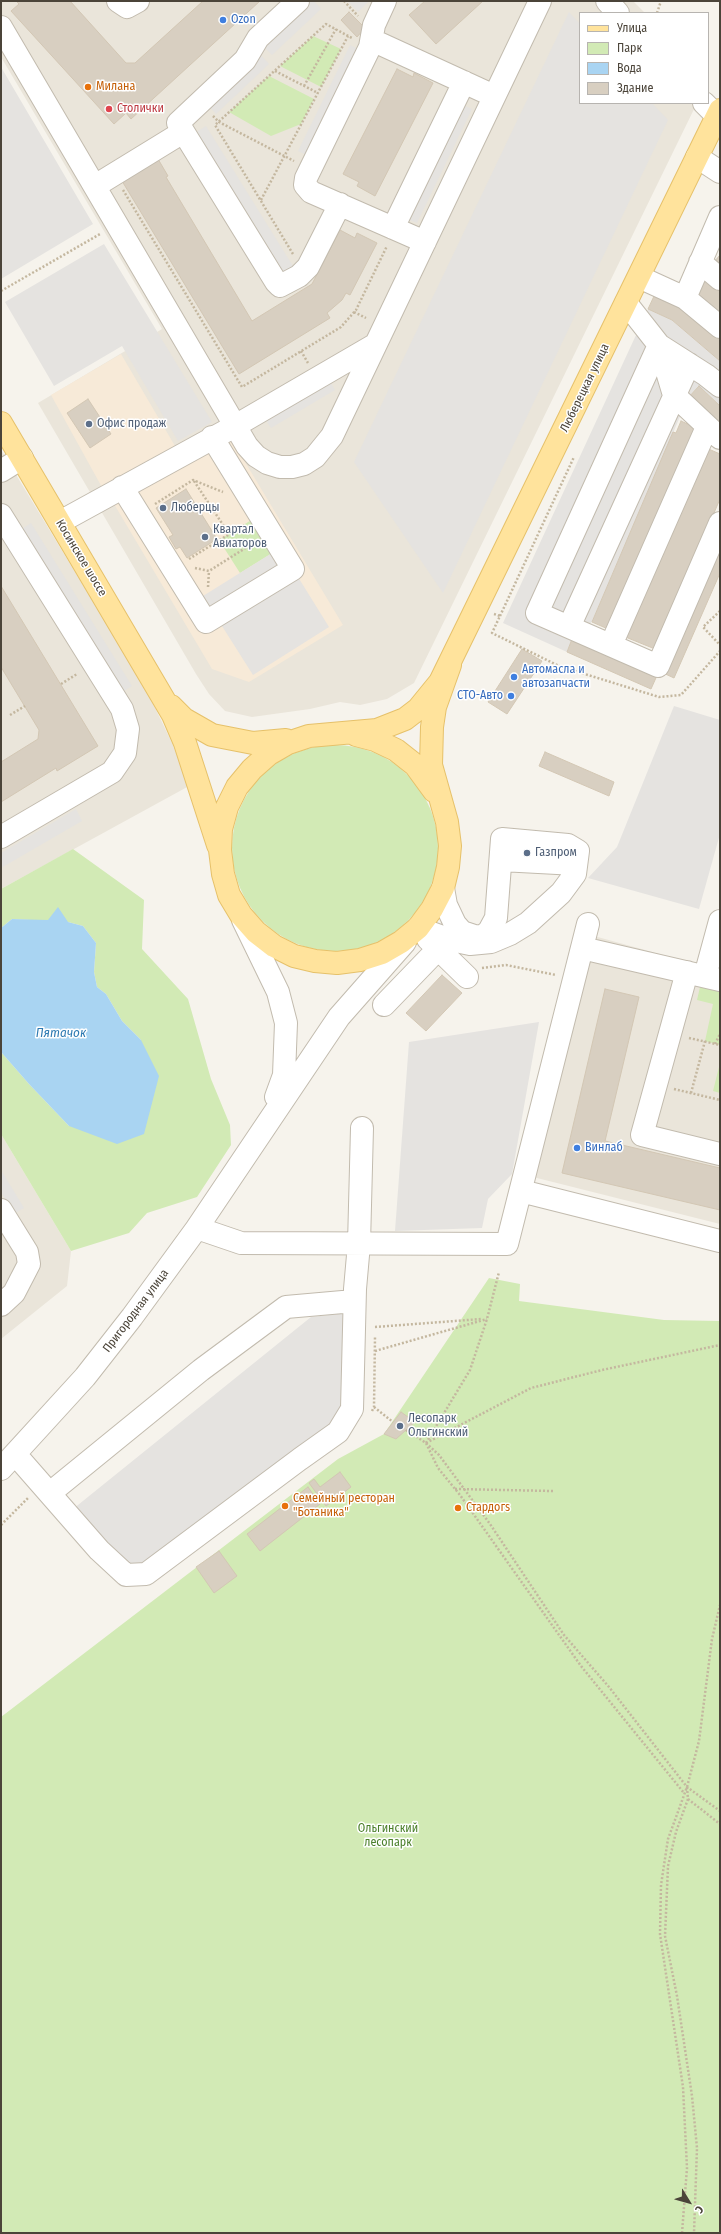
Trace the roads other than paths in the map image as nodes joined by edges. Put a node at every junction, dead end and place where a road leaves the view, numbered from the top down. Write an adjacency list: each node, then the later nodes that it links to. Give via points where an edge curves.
1 (118, 1): 2 (street, via 127,7)
2 (138, 1)
3 (298, 1): 13 (street, via 258,38 245,60 178,123)
4 (385, 1): 9 (street, via 374,25)
5 (540, 1): 11 (street)
6 (607, 1): 7 (street)
7 (617, 12)
8 (1, 27): 16 (street)
9 (371, 44): 10 (street); 17 (street, via 305,185 311,192)
10 (464, 82): 11 (street); 19 (street)
11 (494, 96): 20 (street)
12 (715, 112): 14 (main road, Люберецкая улица)
13 (183, 132): 16 (street); 17 (street, via 280,286 286,285 304,272)
14 (697, 157): 15 (street); 22 (main road, Люберецкая улица)
15 (720, 172)
16 (95, 186): 33 (street)
17 (340, 204): 19 (street)
18 (720, 217): 21 (street)
19 (395, 228): 20 (street)
20 (425, 242): 27 (street)
21 (700, 262): 23 (street); 24 (street)
22 (639, 277): 24 (street); 25 (main road, Люберецкая улица)
23 (720, 279)
24 (685, 298): 26 (street)
25 (626, 303): 28 (street); 44 (main road, Люберецкая улица)
26 (720, 327)
27 (376, 344): 33 (street); 33 (street, via 332,436 315,457 304,464 286,467 267,463 256,456)
28 (659, 345): 29 (street); 31 (street); 42 (street, via 537,613)
29 (689, 364): 30 (street); 31 (street)
30 (720, 386)
31 (674, 395): 34 (street); 42 (street)
32 (1, 423): 36 (main road, Косинское шоссе)
33 (235, 426): 35 (street)
34 (713, 436): 43 (street)
35 (212, 437): 38 (street); 38 (street, via 292,569 206,622 177,567)
36 (22, 458): 37 (street); 40 (main road, Косинское шоссе)
37 (1, 471)
38 (122, 487): 40 (street)
39 (1, 515): 49 (street, via 122,709 128,729 125,754 112,772)
40 (60, 522): 45 (main road, Косинское шоссе)
41 (720, 523): 43 (street, via 658,666)
42 (569, 627): 43 (street)
43 (611, 645)
44 (450, 665): 46 (main road, via 430,696 405,719 377,730); 48 (main road, via 435,707 432,727 431,765)
45 (161, 692): 47 (main road, Косинское шоссе, via 184,719 212,735 253,744); 50 (main road, Косинское шоссе, via 185,743)
46 (332, 733): 47 (main road); 48 (main road, via 354,734 396,750 415,765 430,782)
47 (309, 736): 50 (main road, via 288,743 269,754 237,787 223,821)
48 (441, 802): 51 (main road, via 450,846)
49 (1, 837)
50 (220, 850): 52 (main road, via 222,874)
51 (443, 888): 55 (main road); 55 (street, via 450,916 462,932 477,937 484,935 496,918 501,860 576,864 575,874 561,893 528,923 491,942 470,944)
52 (241, 915): 55 (main road, via 256,932 274,946 294,956 315,962 360,960 382,953); 62 (street, via 278,992 286,1023 284,1074)
53 (720, 921): 59 (street)
54 (588, 924): 56 (street)
55 (418, 928): 57 (street); 62 (street, via 339,1017)
56 (582, 948): 59 (street); 64 (street)
57 (438, 949): 58 (street); 60 (street)
58 (464, 974)
59 (704, 976): 63 (street, via 670,1033 642,1135)
60 (384, 1005)
61 (362, 1128): 68 (street)
62 (255, 1140): 66 (street, Пригородная улица)
63 (720, 1154)
64 (521, 1191): 67 (street); 68 (street, via 506,1244)
65 (1, 1210): 70 (street, via 27,1252 29,1264 14,1293)
66 (197, 1228): 68 (street, via 241,1243); 71 (street, Пригородная улица, via 85,1377)
67 (720, 1240)
68 (358, 1244): 69 (street)
69 (354, 1301): 72 (street, via 286,1307 201,1370); 72 (street, via 352,1409 338,1432 146,1574 126,1575 99,1550)
70 (1, 1305)
71 (8, 1462): 72 (street)
72 (50, 1493)

